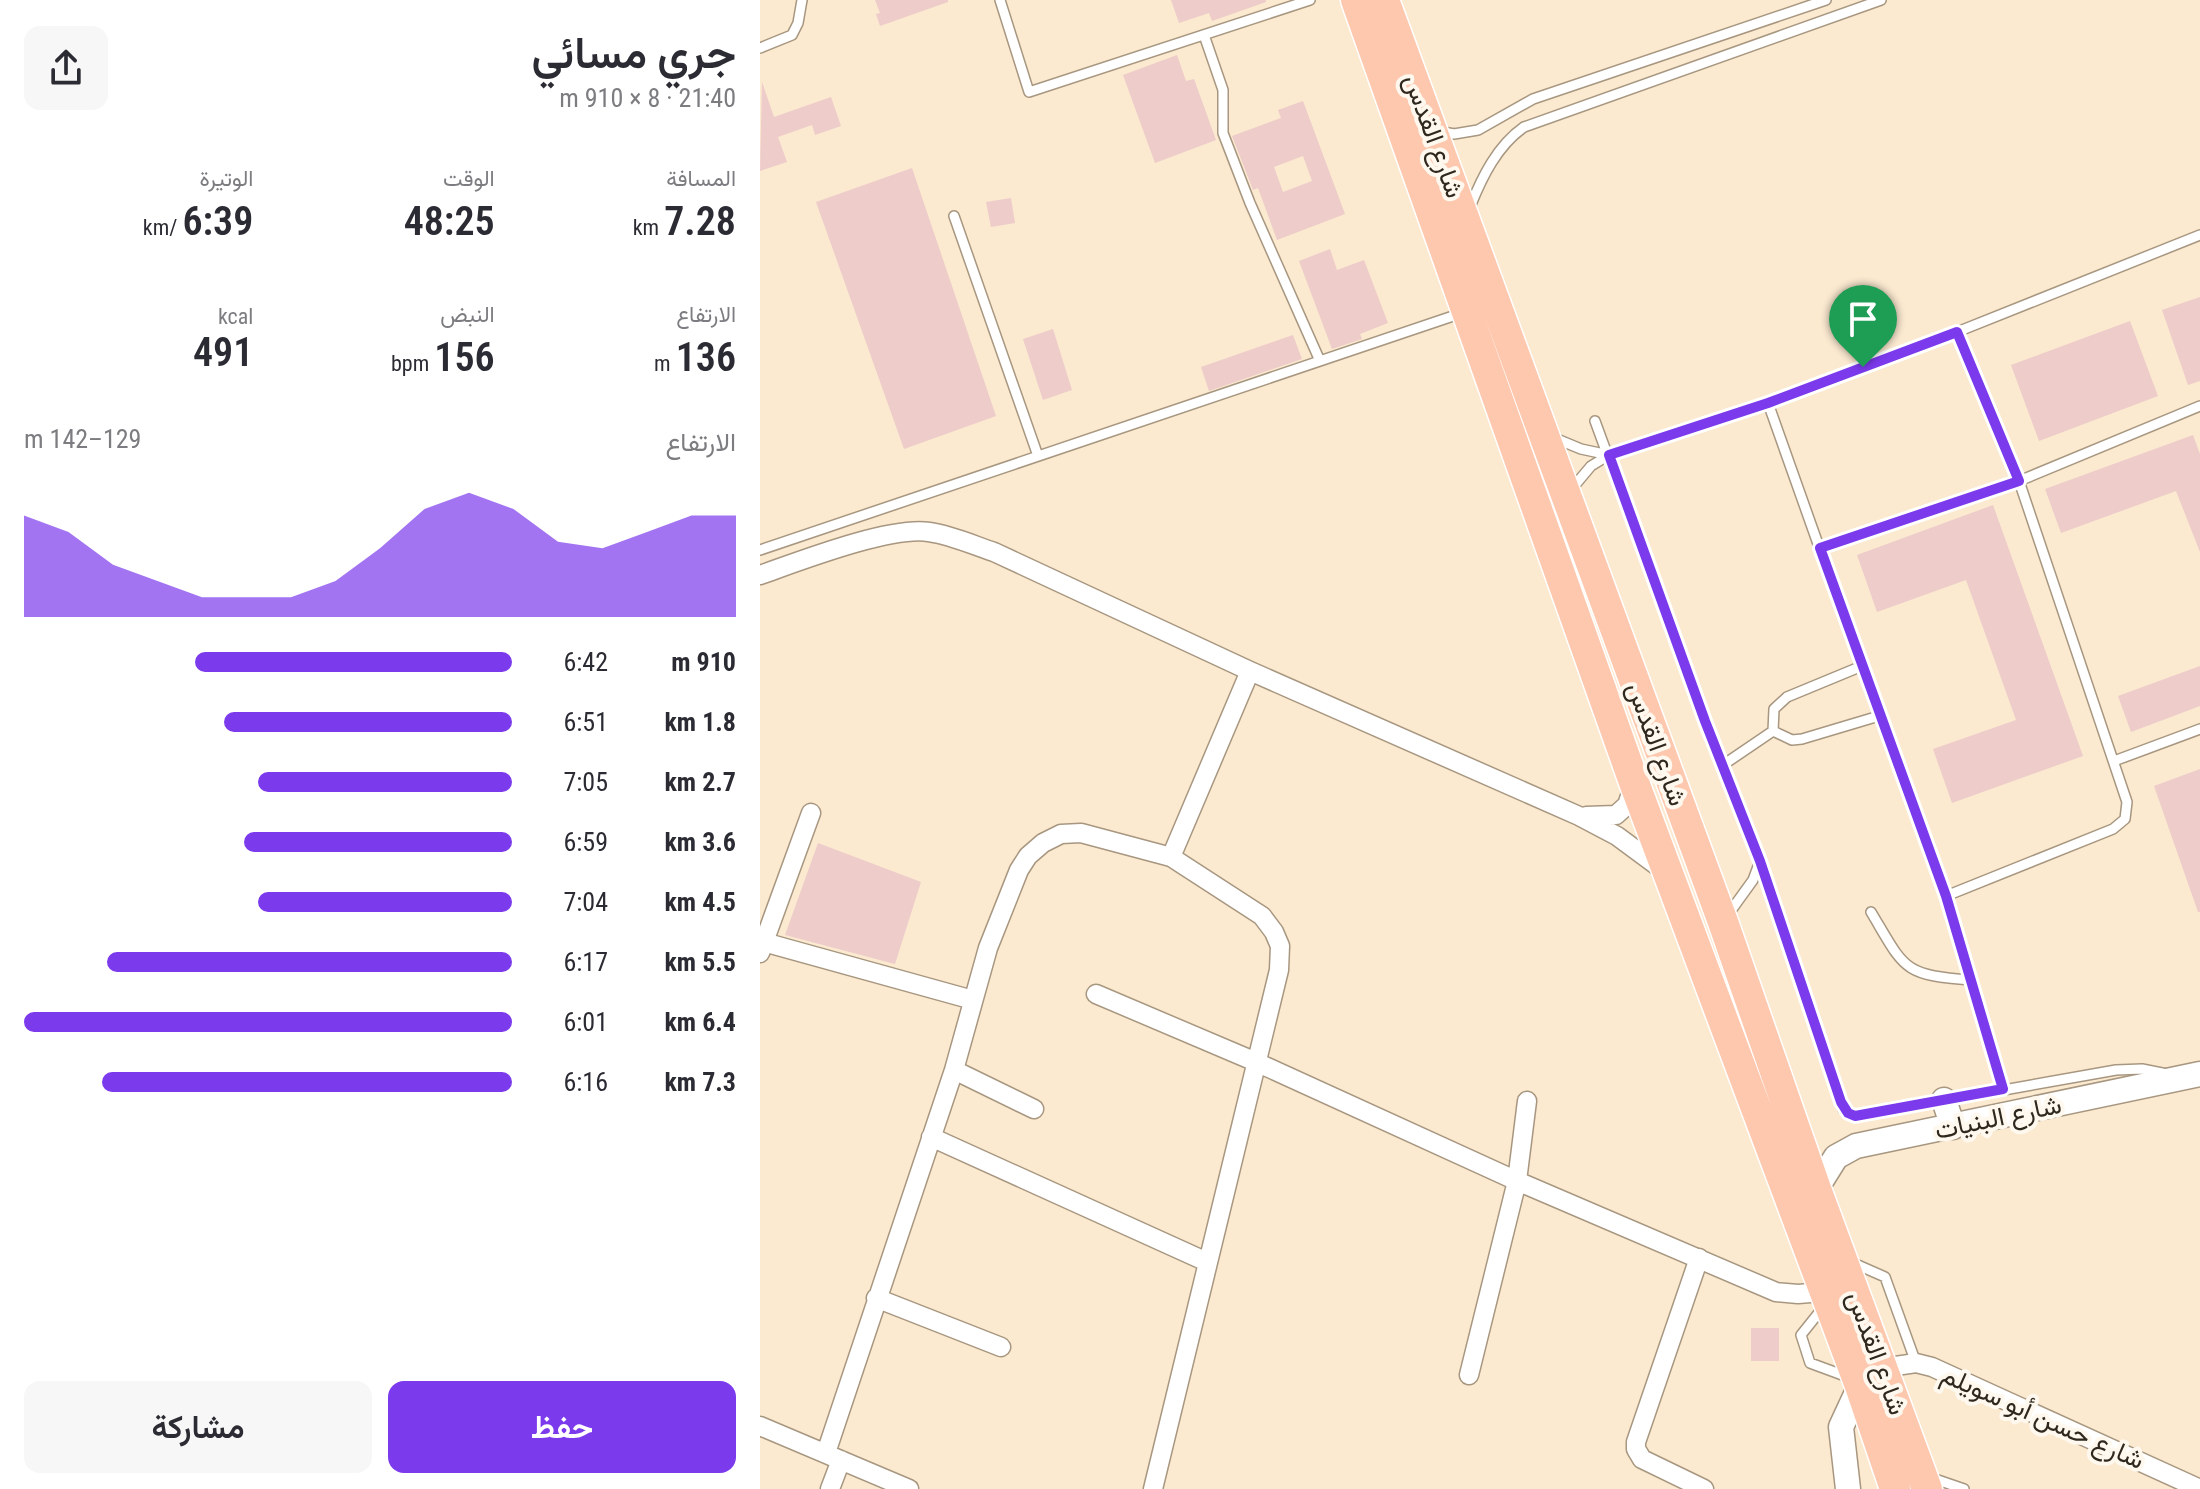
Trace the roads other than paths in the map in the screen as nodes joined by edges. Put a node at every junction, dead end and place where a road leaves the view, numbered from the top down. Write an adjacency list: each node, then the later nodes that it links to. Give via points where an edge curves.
1 (802, 0): 9 (lane, via 792,35)
2 (1000, 0): 8 (lane, via 1029,92)
3 (1310, 0): 8 (lane)
4 (1356, 0): 14 (highway, شارع القدس)
5 (1384, 0): 10 (highway, شارع القدس)
6 (1826, 0): 10 (lane, via 1533,99 1478,130 1454,134)
7 (1881, 0): 12 (lane, via 1524,127 1493,161)
8 (1204, 35): 16 (lane, via 1223,90 1223,133)
9 (760, 48)
10 (1431, 129): 12 (highway, شارع القدس)
11 (954, 216): 22 (lane)
12 (1465, 222): 20 (highway, شارع القدس)
13 (2200, 235): 15 (lane)
14 (1465, 312): 16 (lane); 35 (highway, شارع القدس)
15 (1957, 332): 17 (lane); 23 (lane)
16 (1320, 361): 22 (lane)
17 (1768, 403): 21 (lane); 25 (lane)
18 (2200, 406): 23 (lane)
19 (1595, 421): 21 (lane)
20 (1542, 432): 21 (lane, via 1567,445); 24 (highway, شارع القدس)
21 (1609, 455): 24 (lane, via 1583,473); 34 (lane)
22 (1038, 456): 26 (lane)
23 (2019, 481): 25 (lane); 33 (lane)
24 (1566, 500): 43 (highway, شارع القدس)
25 (1820, 548): 28 (lane)
26 (760, 550)
27 (760, 575): 29 (street, via 900,532 928,532 994,552)
28 (1862, 666): 30 (lane); 32 (lane, via 1787,697 1774,709)
29 (1250, 671): 37 (street); 38 (street)
30 (1879, 716): 32 (lane, via 1802,739); 41 (lane)
31 (2200, 729): 33 (lane)
32 (1773, 731): 34 (lane)
33 (2114, 761): 41 (lane, via 2127,802 2125,819 2113,829)
34 (1723, 765): 39 (lane)
35 (1635, 785): 37 (street, via 1616,815); 40 (highway, شارع القدس)
36 (811, 813): 44 (street)
37 (1579, 816): 40 (street, via 1625,841)
38 (1171, 857): 47 (street, via 1081,833 1061,834 1043,843 1019,870); 48 (street, via 1262,916 1280,946)
39 (1760, 861): 43 (lane); 52 (lane, via 1843,1109 1855,1116)
40 (1667, 873): 62 (highway, شارع القدس)
41 (1946, 896): 45 (lane)
42 (1871, 912): 45 (lane, via 1908,966 1931,976)
43 (1723, 922): 58 (highway, شارع القدس)
44 (761, 945): 47 (street)
45 (1971, 980): 51 (lane)
46 (1096, 994): 48 (street)
47 (973, 1000): 49 (street)
48 (1256, 1062): 57 (street); 61 (street)
49 (954, 1070): 54 (street); 56 (street)
50 (2195, 1079): 51 (lane, via 2133,1069); 55 (main road, شارع البنيات)
51 (2003, 1089): 52 (lane)
52 (1944, 1100): 55 (main road)
53 (1527, 1101): 57 (street)
54 (1034, 1109)
55 (1953, 1127): 58 (main road, شارع البنيات, via 1845,1150)
56 (931, 1137): 61 (street); 63 (street)
57 (1517, 1181): 60 (street); 66 (street)
58 (1816, 1189): 59 (highway, شارع القدس)
59 (1841, 1257): 65 (lane, via 1885,1277); 67 (highway, شارع القدس)
60 (1699, 1258): 62 (street, via 1776,1292); 74 (street, via 1636,1449 1642,1459)
61 (1207, 1262): 73 (street)
62 (1825, 1297): 67 (highway, شارع القدس)
63 (876, 1298): 64 (street); 69 (street)
64 (1001, 1347)
65 (1916, 1363): 67 (street, شارع حسن أبو سويلم); 78 (street, شارع حسن أبو سويلم)
66 (1469, 1375)
67 (1867, 1378): 70 (highway, شارع القدس); 75 (main road, via 1841,1427); 76 (highway, شارع القدس)
68 (760, 1426): 69 (street)
69 (833, 1456): 71 (street); 72 (street)
70 (1925, 1482): 77 (lane)
71 (830, 1489)
72 (909, 1489)
73 (1153, 1489)
74 (1704, 1489)
75 (1848, 1489)
76 (1895, 1489)
77 (1964, 1489)
78 (2200, 1489)

